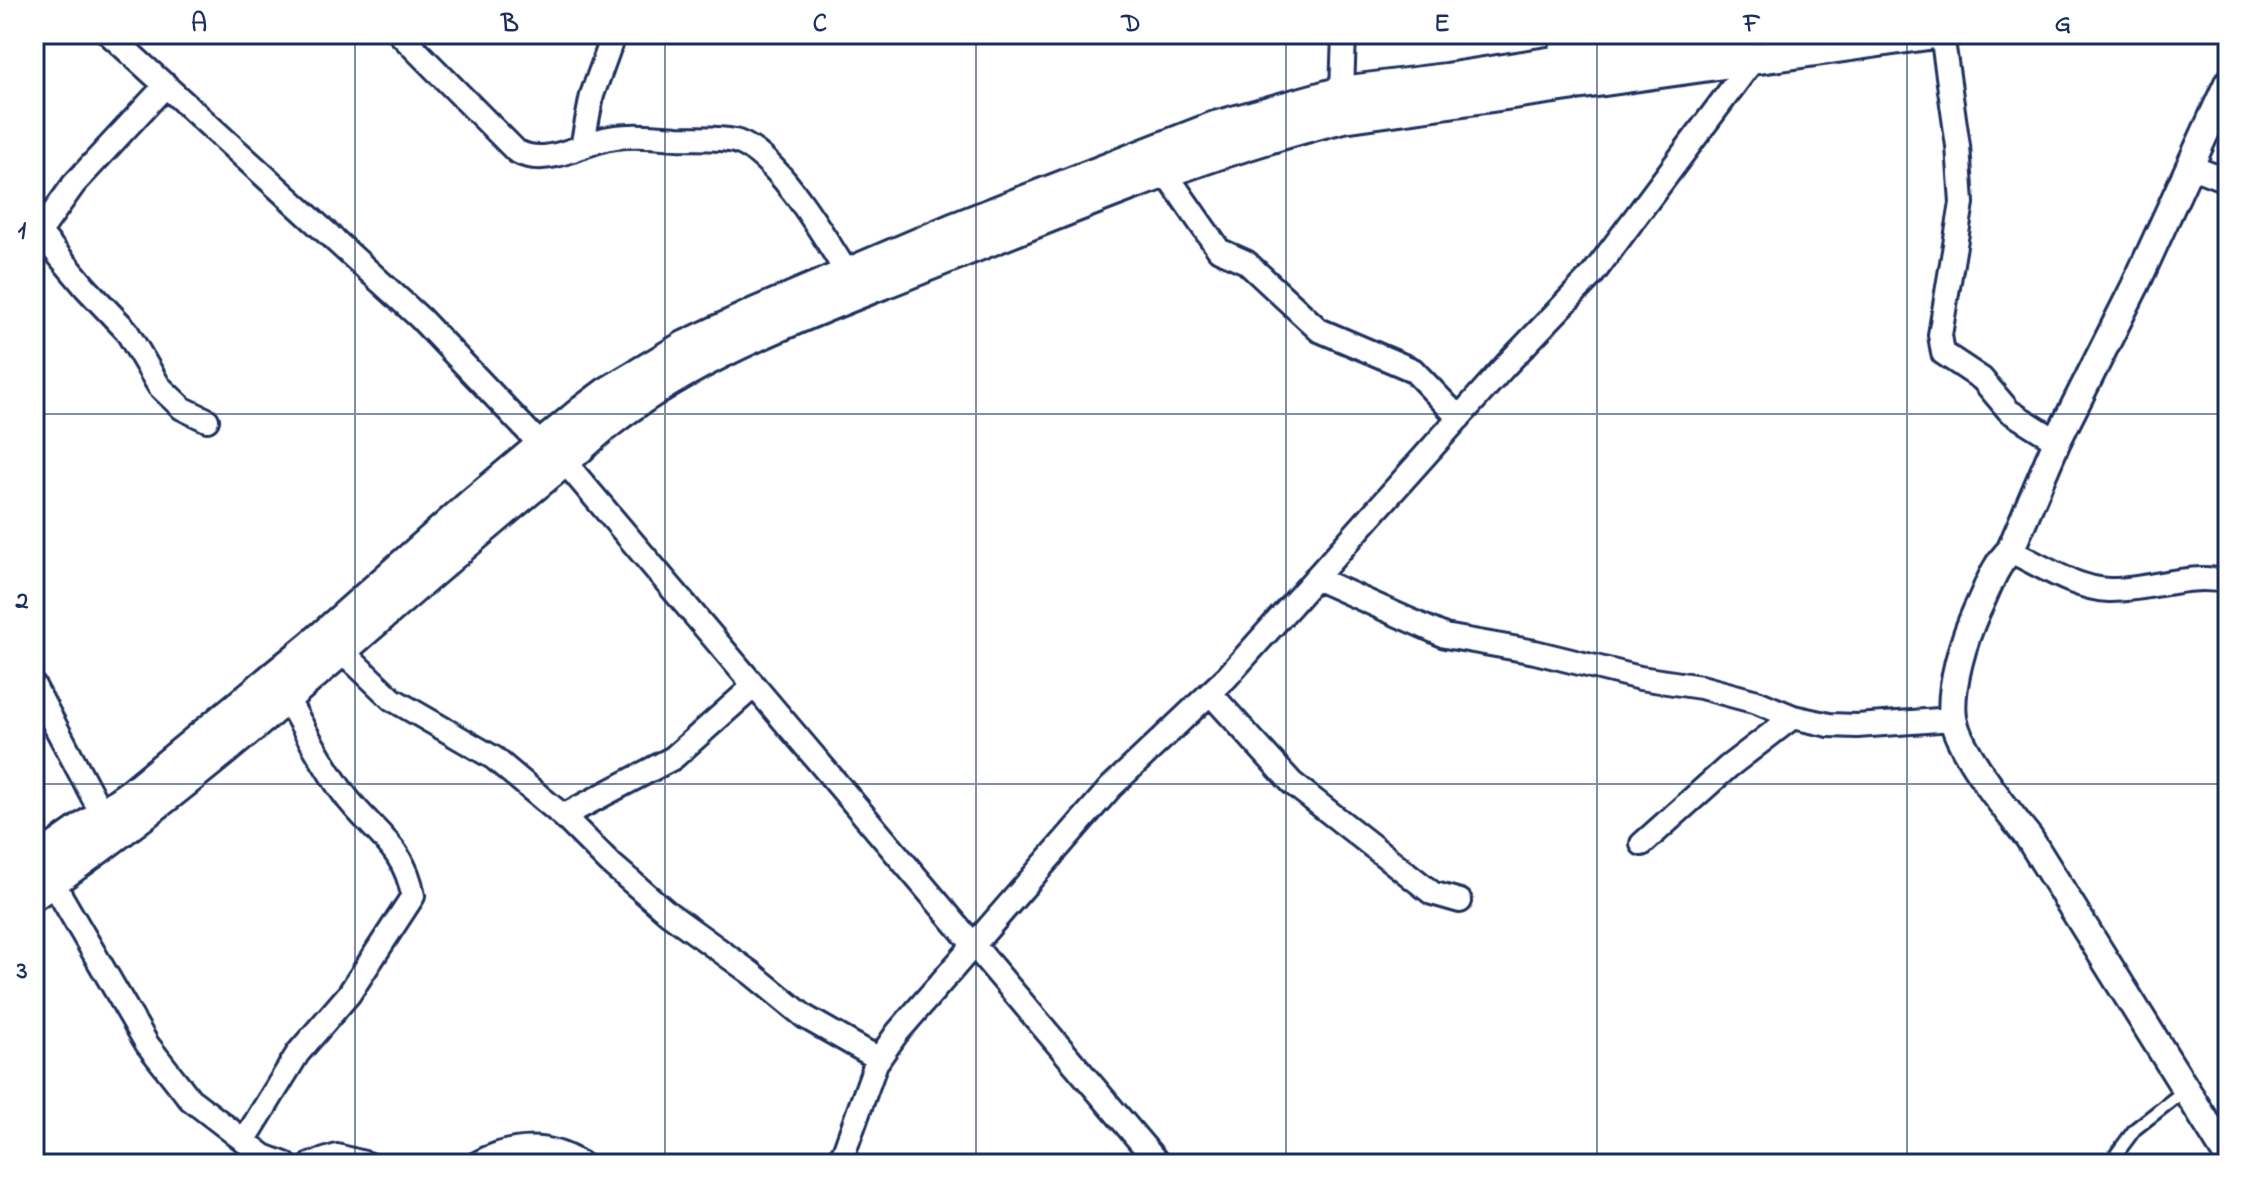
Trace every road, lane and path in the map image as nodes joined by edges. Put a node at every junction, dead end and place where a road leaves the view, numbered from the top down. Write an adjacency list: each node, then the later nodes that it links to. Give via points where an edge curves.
1 (109, 34): 13 (street)
2 (400, 34): 15 (street, via 516,151 530,159)
3 (614, 34): 15 (street, via 592,95)
4 (1344, 34): 14 (street)
5 (1568, 34): 11 (street)
6 (1726, 34): 7 (main road); 11 (main road)
7 (1735, 34)
8 (1928, 34): 10 (main road)
9 (1942, 34): 23 (street, via 1962,203 1940,335 1943,353 1982,379 2009,411)
10 (1753, 60): 17 (main road, via 1343,117); 21 (street, via 1593,274)
11 (1555, 63): 14 (main road)
12 (2228, 83): 16 (street)
13 (166, 85): 19 (street, via 74,184); 24 (street, via 420,318)
14 (1342, 92): 20 (main road, via 1215,127)
15 (582, 147): 20 (street, via 604,139 658,136 739,142 768,163 807,209)
16 (2189, 166): 18 (street); 23 (street)
17 (1164, 171): 21 (street, via 1219,250 1246,262 1319,330 1413,370); 24 (main road, via 812,311 664,385)
18 (2228, 181)
19 (37, 236): 22 (street, via 126,330 159,386 182,408)
20 (847, 273): 24 (main road, via 686,346 607,393)
21 (1459, 418): 26 (street)
22 (207, 420)
23 (2057, 441): 25 (street)
24 (552, 453): 28 (main road, via 525,491); 30 (street); 35 (main road)
25 (2010, 551): 27 (street, via 2082,586 2110,590 2187,580); 34 (street, via 1965,639)
26 (1315, 578): 31 (street); 33 (street, via 1445,636 1701,687)
27 (2228, 582)
28 (341, 650): 32 (main road); 36 (street, via 392,699 494,758)
29 (34, 686): 35 (street)
30 (754, 686): 36 (street, via 673,758); 40 (street)
31 (1210, 693): 39 (street, via 1292,783 1432,893); 40 (street, via 1111,787)
32 (286, 697): 38 (main road, via 224,751); 43 (street, via 346,796 409,874 413,896 349,994 298,1053)
33 (1793, 717): 34 (street, via 1857,726); 37 (street)
34 (1953, 719): 42 (street, via 1962,742 2029,838)
35 (102, 814): 38 (main road)
36 (563, 816): 41 (street, via 668,913 805,1017)
37 (1642, 844)
38 (40, 880): 43 (street, via 147,1044 190,1099)
39 (1460, 901)
40 (973, 947): 41 (street); 51 (street)
41 (879, 1059): 50 (street)
42 (2185, 1090): 44 (street); 52 (lane, via 2135,1129)
43 (244, 1141): 45 (street)
44 (2228, 1157)
45 (285, 1164)
46 (312, 1164): 47 (street, via 337,1156)
47 (368, 1164)
48 (476, 1164): 49 (street, via 496,1153 528,1148 562,1152)
49 (581, 1164)
50 (835, 1164)
51 (1159, 1164)
52 (2109, 1164)

